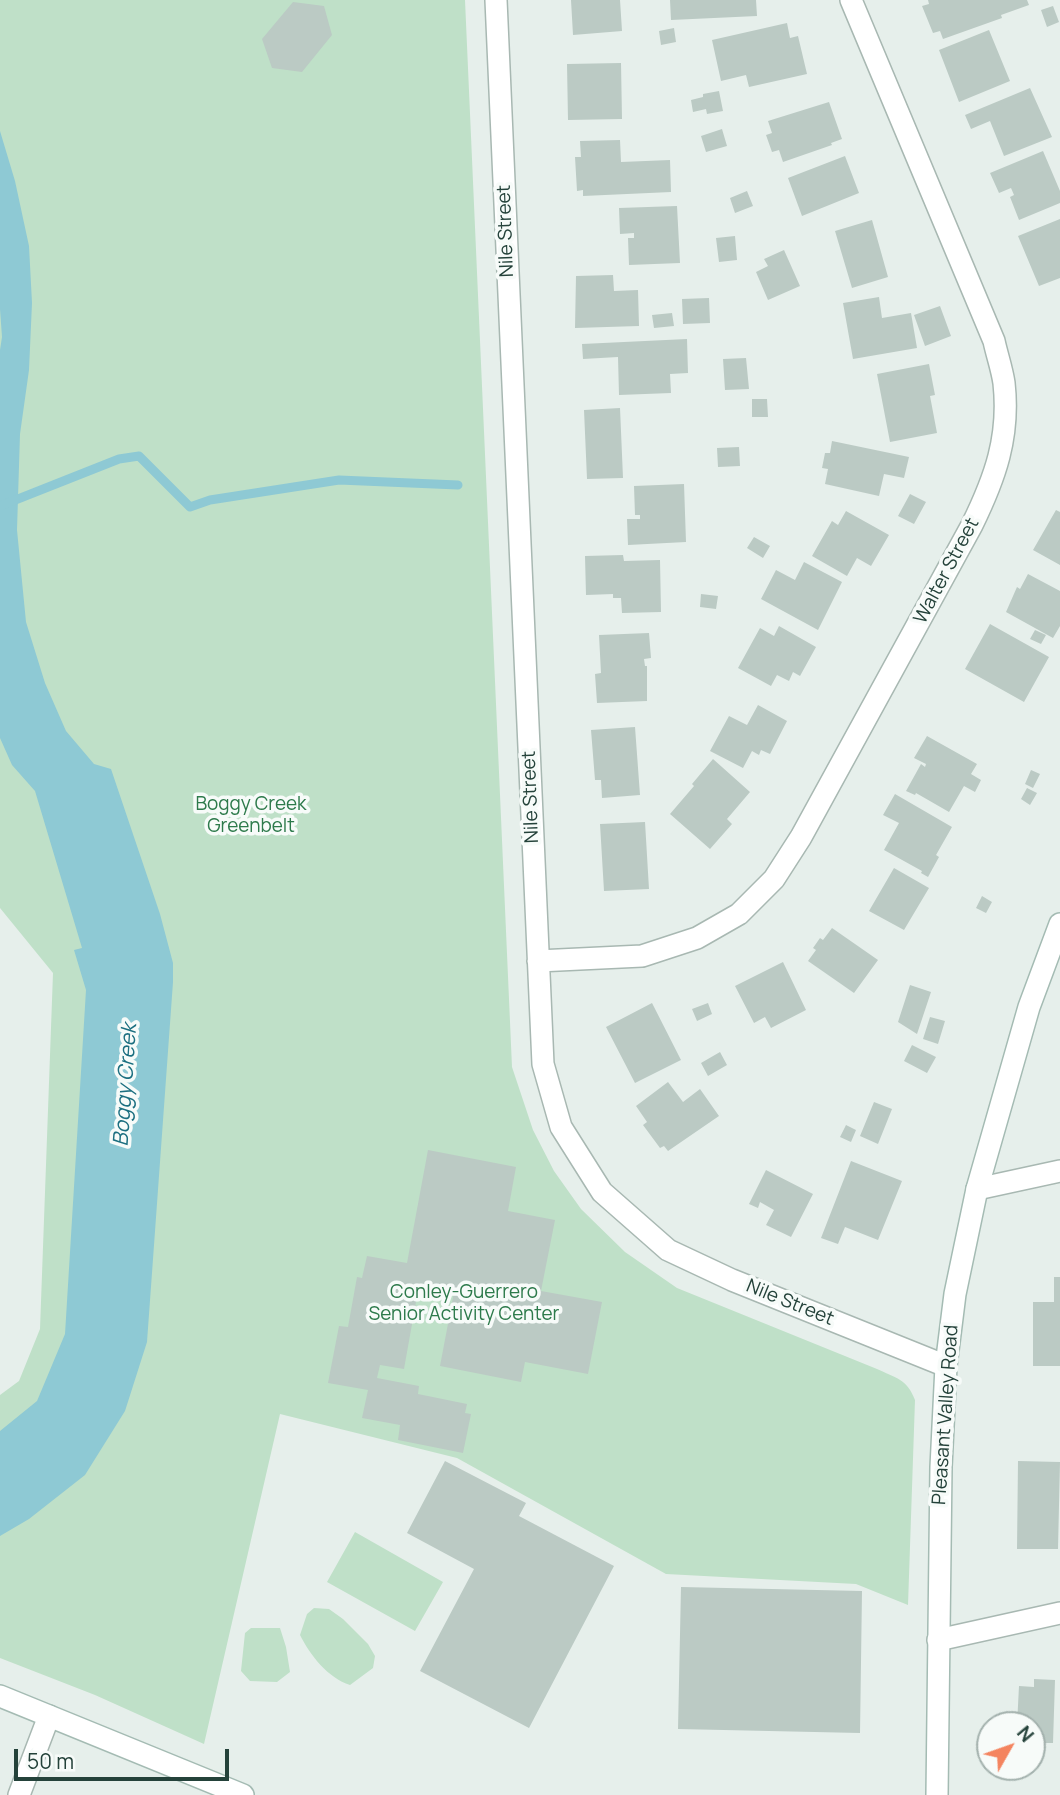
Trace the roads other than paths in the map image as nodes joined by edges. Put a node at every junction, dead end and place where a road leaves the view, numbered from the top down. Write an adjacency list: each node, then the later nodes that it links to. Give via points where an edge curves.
1 (496, 0): 4 (street, Nile Street)
2 (851, 0): 4 (street, Walter Street, via 994,341 1004,383 1005,435 993,482 774,879 739,914 697,938 642,956)
3 (1060, 924): 6 (street, Pleasant Valley Road, via 1029,1007)
4 (538, 961): 7 (street, Nile Street, via 543,1064 561,1127 602,1192 668,1250)
5 (1060, 1171): 6 (street)
6 (977, 1189): 7 (street, Pleasant Valley Road, via 955,1294)
7 (946, 1366): 9 (street, Pleasant Valley Road)
8 (1060, 1613): 9 (street)
9 (938, 1640): 14 (street, Pleasant Valley Road)
10 (0, 1696): 11 (street)
11 (49, 1716): 12 (street); 13 (street)
12 (19, 1795)
13 (243, 1795)
14 (937, 1795)

